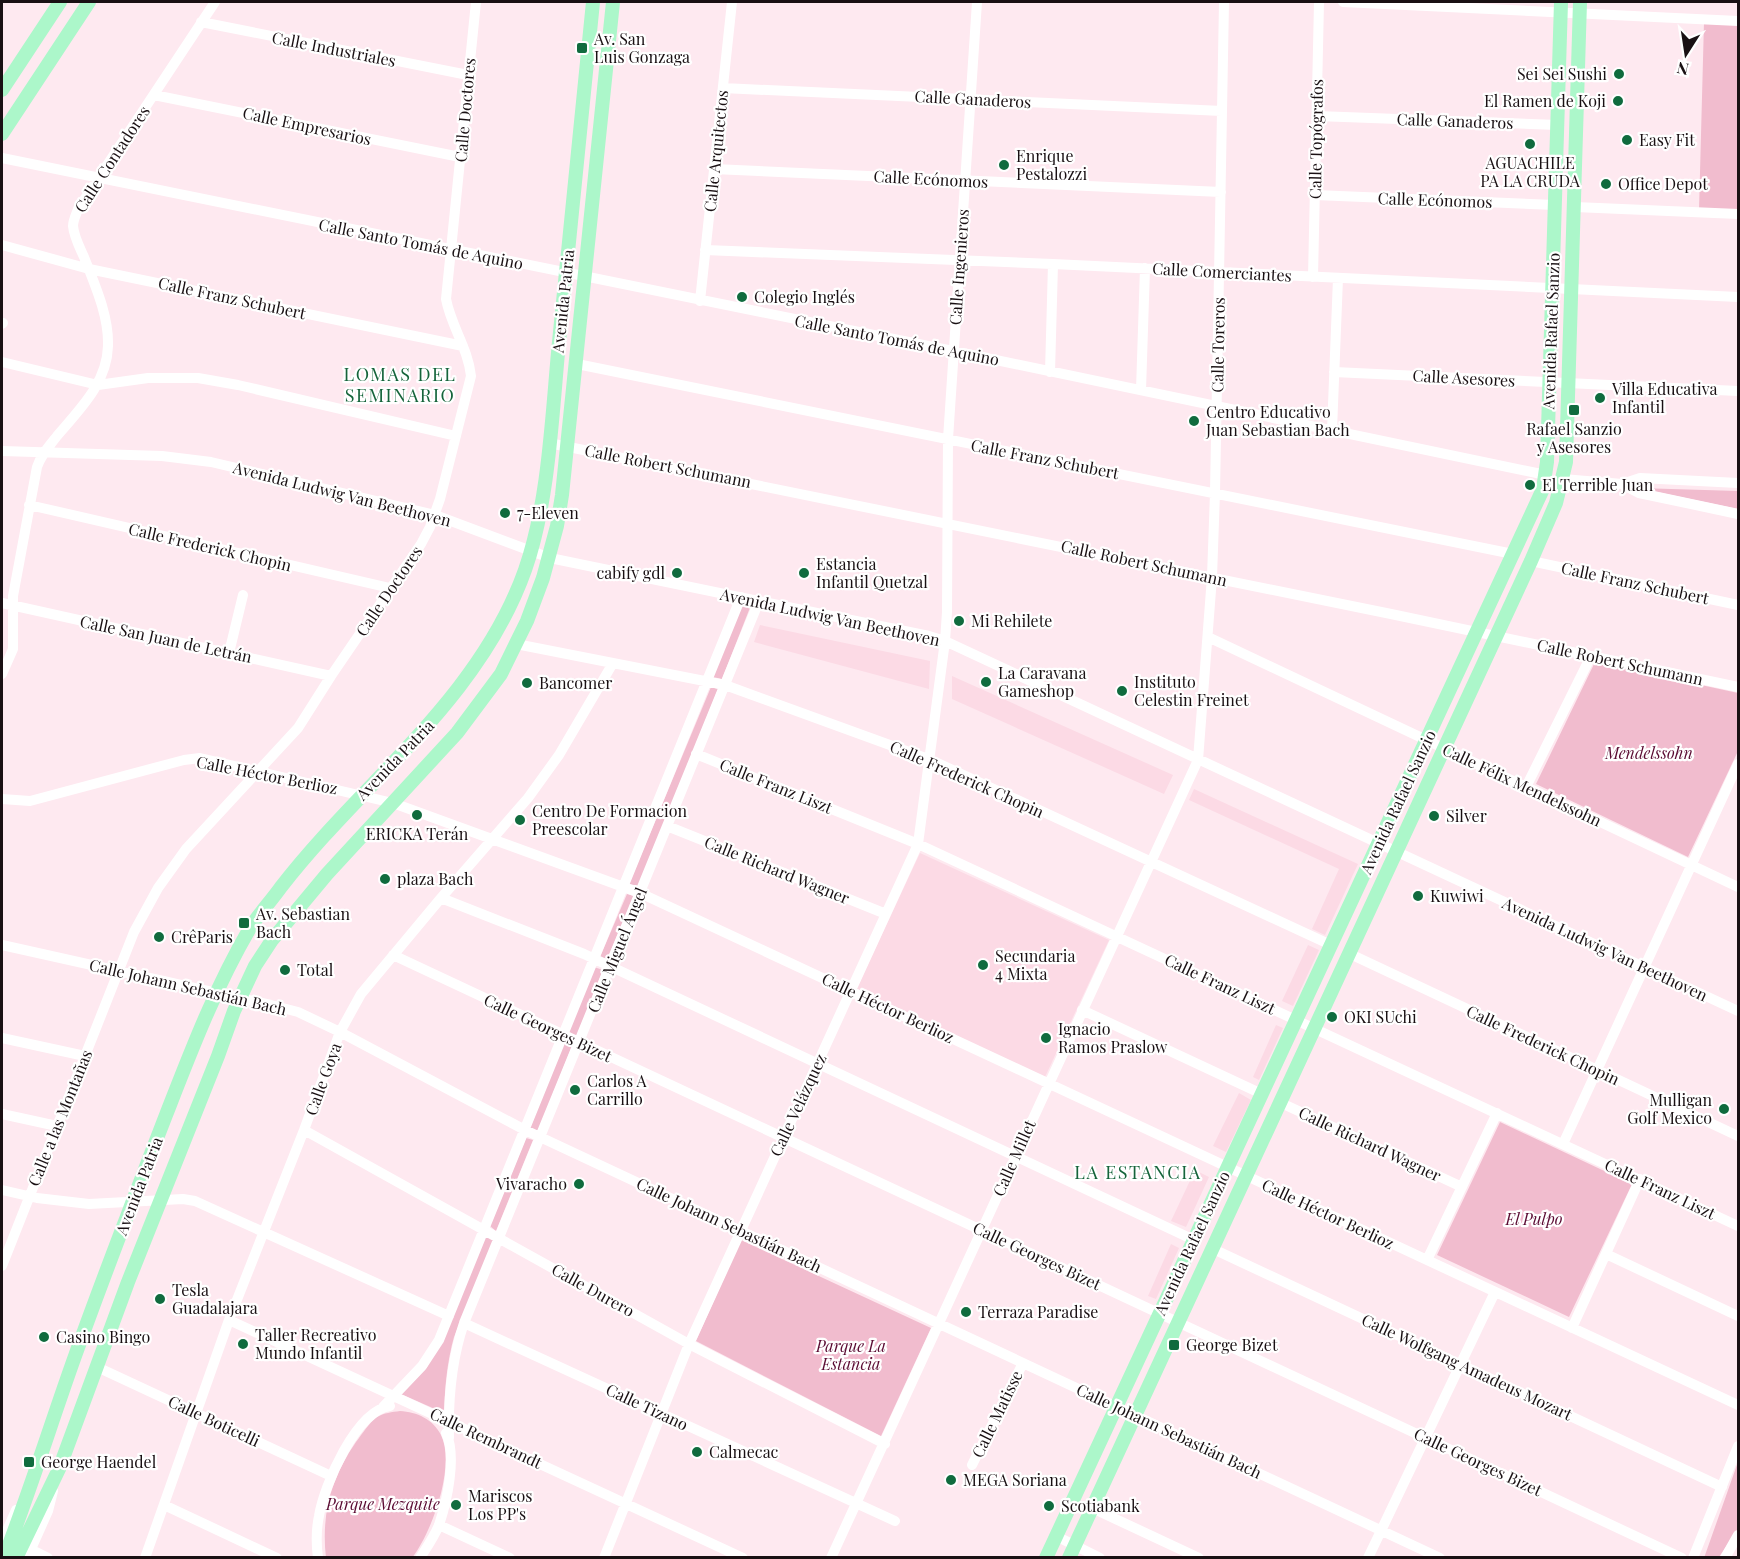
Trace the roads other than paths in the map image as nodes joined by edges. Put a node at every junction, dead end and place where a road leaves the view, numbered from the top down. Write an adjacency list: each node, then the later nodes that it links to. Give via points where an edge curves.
1 (60, 2): 18 (main road)
2 (89, 2): 24 (main road)
3 (215, 2): 15 (street, Calle Contadores)
4 (476, 2): 16 (street, Calle Doctores)
5 (593, 2): 42 (main road, Avenida Patria)
6 (613, 2): 44 (main road, Avenida Patria)
7 (732, 2): 17 (street, Calle Arquitectos)
8 (977, 2): 20 (street, Calle Ingenieros)
9 (1224, 2): 21 (street, Calle Toreros)
10 (1319, 2): 22 (street, Calle Topógrafos)
11 (1343, 2): 12 (street)
12 (1561, 7): 13 (street); 23 (main road, Avenida Rafael Sanzio)
13 (1580, 8): 14 (street); 33 (main road, Avenida Rafael Sanzio)
14 (1738, 21)
15 (201, 22): 16 (street, Calle Industriales); 19 (street, Calle Contadores)
16 (468, 75): 25 (street, Calle Doctores)
17 (723, 88): 20 (street, Calle Ganaderos); 27 (street, Calle Arquitectos)
18 (2, 90)
19 (154, 95): 25 (street, Calle Empresarios); 28 (street, Calle Contadores)
20 (970, 99): 21 (street, Calle Ganaderos); 29 (street, Calle Ingenieros)
21 (1222, 111): 30 (street, Calle Toreros)
22 (1317, 116): 23 (street, Calle Ganaderos); 31 (street, Calle Topógrafos)
23 (1558, 125): 32 (main road, Avenida Rafael Sanzio)
24 (2, 134)
25 (460, 157): 37 (street, Calle Doctores)
26 (2, 158): 28 (street, Calle Santo Tomás de Aquino)
27 (714, 169): 29 (street, Calle Ecónomos); 36 (street, Calle Arquitectos)
28 (99, 178): 37 (street, Calle Santo Tomás de Aquino); 41 (street, Calle Contadores, via 74,219 75,235)
29 (965, 181): 30 (street, Calle Ecónomos); 38 (street, Calle Ingenieros)
30 (1221, 192): 43 (street, Calle Toreros)
31 (1315, 195): 32 (street, Calle Ecónomos); 45 (street, Calle Topógrafos)
32 (1555, 205): 47 (main road, Avenida Rafael Sanzio)
33 (1575, 207): 34 (street); 48 (main road, Avenida Rafael Sanzio)
34 (1738, 214)
35 (2, 245): 41 (street, Calle Franz Schubert)
36 (705, 249): 38 (street, Calle Comerciantes); 50 (street, Calle Arquitectos)
37 (452, 250): 42 (street, Calle Santo Tomás de Aquino); 51 (street, Calle Doctores, via 446,299)
38 (959, 260): 39 (street, Calle Comerciantes); 52 (street, Calle Ingenieros)
39 (1053, 264): 40 (street, Calle Comerciantes); 55 (street)
40 (1145, 268): 43 (street, Calle Comerciantes); 60 (street)
41 (89, 269): 51 (street, Calle Franz Schubert); 59 (street, Calle Contadores, via 108,332 107,362)
42 (566, 273): 44 (street, Calle Santo Tomás de Aquino); 66 (main road, Avenida Patria)
43 (1220, 273): 45 (street, Calle Comerciantes); 62 (street, Calle Toreros)
44 (585, 277): 50 (street, Calle Santo Tomás de Aquino); 54 (main road, Avenida Patria)
45 (1313, 277): 46 (street, Calle Comerciantes)
46 (1338, 278): 47 (street, Calle Comerciantes); 56 (street)
47 (1552, 288): 48 (street, Calle Comerciantes); 57 (main road, Avenida Rafael Sanzio)
48 (1571, 289): 49 (street, Calle Comerciantes); 58 (main road, Avenida Rafael Sanzio)
49 (1738, 297)
50 (700, 301): 52 (street, Calle Santo Tomás de Aquino)
51 (463, 345): 64 (street, Calle Doctores, via 471,376)
52 (953, 351): 55 (street, Calle Santo Tomás de Aquino); 65 (street, Calle Ingenieros)
53 (2, 362): 59 (street)
54 (577, 364): 65 (street, Calle Franz Schubert); 67 (main road, Avenida Patria)
55 (1050, 372): 60 (street, Calle Santo Tomás de Aquino)
56 (1334, 372): 57 (street, Calle Asesores); 63 (street)
57 (1549, 382): 58 (street, Calle Asesores); 70 (main road, Avenida Rafael Sanzio)
58 (1568, 383): 61 (street, Calle Asesores); 71 (main road, Avenida Rafael Sanzio)
59 (98, 385): 64 (street, via 148,378 198,378); 69 (street, Calle Contadores)
60 (1141, 390): 62 (street, Calle Santo Tomás de Aquino)
61 (1738, 391)
62 (1217, 406): 63 (street, Calle Santo Tomás de Aquino); 74 (street, Calle Toreros)
63 (1332, 430): 70 (street, Calle Santo Tomás de Aquino)
64 (456, 436): 77 (street, Calle Doctores)
65 (948, 439): 74 (street, Calle Franz Schubert); 78 (street, Calle Ingenieros)
66 (549, 443): 67 (street, Calle Robert Schumann); 79 (main road, Avenida Patria)
67 (568, 446): 78 (street, Calle Robert Schumann); 81 (main road, Avenida Patria)
68 (2, 451): 69 (street, Avenida Ludwig Van Beethoven)
69 (43, 454): 75 (street); 77 (street, Avenida Ludwig Van Beethoven, via 162,456 200,461)
70 (1546, 476): 80 (main road, Avenida Rafael Sanzio)
71 (1563, 479): 73 (street); 82 (main road, Avenida Rafael Sanzio)
72 (1738, 483): 73 (street, via 1640,478)
73 (1622, 484): 76 (street, via 1639,493)
74 (1215, 494): 80 (street, Calle Franz Schubert); 83 (street, Calle Toreros)
75 (29, 505): 84 (street, Calle Frederick Chopin); 90 (street)
76 (1738, 514)
77 (435, 515): 79 (street, Avenida Ludwig Van Beethoven); 84 (street, Calle Doctores, via 421,544)
78 (948, 523): 83 (street, Calle Robert Schumann); 94 (street, Calle Ingenieros)
79 (531, 551): 81 (street, Avenida Ludwig Van Beethoven); 112 (main road, Avenida Patria, via 517,590 477,664 437,716)
80 (1513, 554): 91 (main road, Avenida Rafael Sanzio)
81 (550, 558): 86 (street, Avenida Ludwig Van Beethoven); 95 (main road, Avenida Patria)
82 (1532, 561): 89 (street, Calle Franz Schubert); 92 (main road, Avenida Rafael Sanzio)
83 (1212, 577): 91 (street, Calle Robert Schumann); 93 (street, Calle Toreros)
84 (390, 588): 100 (street, Calle Doctores)
85 (243, 595): 96 (street)
86 (741, 597): 87 (street, Avenida Ludwig Van Beethoven); 101 (street, Calle Miguel Ángel)
87 (759, 601): 94 (street, Avenida Ludwig Van Beethoven); 102 (street, Calle Miguel Ángel)
88 (2, 603): 90 (street, Calle San Juan de Letrán)
89 (1738, 605)
90 (14, 606): 96 (street, Calle San Juan de Letrán); 99 (street, via 13,649)
91 (1477, 632): 92 (street, Calle Robert Schumann); 104 (main road, Avenida Rafael Sanzio)
92 (1496, 635): 97 (street, Calle Robert Schumann); 105 (main road, Avenida Rafael Sanzio)
93 (1208, 637): 104 (street, Calle Félix Mendelssohn); 108 (street, Calle Toreros)
94 (945, 642): 107 (street, Calle Velázquez); 108 (street, Avenida Ludwig Van Beethoven)
95 (516, 644): 98 (street, Calle Frederick Chopin); 114 (main road, Avenida Patria, via 501,674 457,733)
96 (229, 653): 100 (street, Calle San Juan de Letrán)
97 (1591, 656): 103 (street, Calle Robert Schumann); 111 (street)
98 (613, 663): 101 (street, Calle Frederick Chopin); 116 (street, Calle Goya, via 560,755)
99 (2, 674)
100 (331, 676): 110 (street, Calle Doctores, via 298,728)
101 (707, 681): 102 (street, Calle Frederick Chopin); 122 (street, Calle Miguel Ángel)
102 (725, 685): 106 (street, Calle Miguel Ángel); 107 (street, Calle Frederick Chopin)
103 (1738, 687)
104 (1426, 740): 105 (street, Calle Félix Mendelssohn); 117 (main road, Avenida Rafael Sanzio)
105 (1443, 748): 111 (street, Calle Félix Mendelssohn); 119 (main road, Avenida Rafael Sanzio)
106 (696, 754): 115 (street, Calle Miguel Ángel); 118 (street, Calle Franz Liszt)
107 (931, 760): 118 (street, Calle Velázquez); 120 (street, Calle Frederick Chopin)
108 (1198, 760): 117 (street, Avenida Ludwig Van Beethoven); 120 (street, Calle Millet)
109 (1738, 764): 121 (street)
110 (258, 771): 112 (street, Calle Héctor Berlioz); 113 (street, Calle Héctor Berlioz, via 200,758 30,801); 135 (street, Calle Doctores, via 179,858 158,888)
111 (1526, 787): 121 (street, Calle Félix Mendelssohn)
112 (362, 795): 114 (street, Calle Héctor Berlioz); 137 (main road, Avenida Patria, via 306,855 255,921)
113 (2, 799)
114 (393, 803): 116 (street, Calle Héctor Berlioz); 138 (main road, Avenida Patria, via 272,940)
115 (667, 826): 124 (street, Calle Miguel Ángel); 126 (street, Calle Richard Wagner)
116 (493, 840): 122 (street, Calle Héctor Berlioz); 125 (street, Calle Goya)
117 (1378, 843): 119 (street, Avenida Ludwig Van Beethoven); 129 (main road, Avenida Rafael Sanzio)
118 (918, 844): 126 (street, Calle Velázquez); 127 (street, Calle Franz Liszt)
119 (1395, 851): 130 (main road, Avenida Rafael Sanzio); 134 (street, Avenida Ludwig Van Beethoven)
120 (1151, 863): 127 (street, Calle Millet); 129 (street, Calle Frederick Chopin)
121 (1692, 865): 123 (street, Calle Félix Mendelssohn); 134 (street)
122 (625, 886): 124 (street, Calle Héctor Berlioz); 132 (street, Calle Miguel Ángel)
123 (1738, 886)
124 (640, 893): 133 (street, Calle Miguel Ángel); 136 (street, Calle Héctor Berlioz)
125 (441, 898): 131 (street, Calle Goya); 132 (street)
126 (886, 914): 136 (street, Calle Velázquez)
127 (1117, 936): 139 (street, Calle Millet); 141 (street, Calle Franz Liszt)
128 (2, 945): 135 (street, Calle Johann Sebastián Bach)
129 (1331, 945): 141 (main road, Avenida Rafael Sanzio)
130 (1348, 953): 142 (main road, Avenida Rafael Sanzio); 149 (street, Calle Frederick Chopin)
131 (393, 955): 143 (street, Calle Goya, via 362,994); 144 (street, Calle Georges Bizet)
132 (595, 960): 133 (street); 144 (street, Calle Miguel Ángel)
133 (610, 967): 146 (street, Calle Miguel Ángel); 148 (street)
134 (1645, 968): 140 (street, Avenida Ludwig Van Beethoven); 149 (street)
135 (119, 970): 137 (street, Calle Johann Sebastián Bach); 147 (street, Calle a las Montañas)
136 (852, 991): 148 (street, Calle Velázquez); 150 (street, Calle Héctor Berlioz)
137 (215, 993): 138 (street, Calle Johann Sebastián Bach); 170 (main road, Avenida Patria)
138 (240, 999): 143 (street, Calle Johann Sebastián Bach, via 298,1012); 169 (main road, Avenida Patria)
139 (1082, 1010): 150 (street, Calle Millet); 151 (street)
140 (1738, 1011)
141 (1296, 1019): 142 (street, Calle Franz Liszt); 151 (main road, Avenida Rafael Sanzio)
142 (1314, 1027): 152 (main road, Avenida Rafael Sanzio); 153 (street, Calle Franz Liszt)
143 (340, 1032): 156 (street, Calle Goya); 157 (street, Calle Johann Sebastián Bach)
144 (564, 1035): 146 (street, Calle Georges Bizet); 157 (street, Calle Miguel Ángel)
145 (2, 1038): 147 (street)
146 (579, 1042): 159 (street, Calle Miguel Ángel); 160 (street, Calle Georges Bizet)
147 (85, 1056): 155 (street, Calle a las Montañas)
148 (817, 1064): 160 (street, Calle Velázquez); 162 (street)
149 (1598, 1070): 158 (street, Calle Frederick Chopin); 161 (street)
150 (1047, 1084): 162 (street, Calle Millet); 163 (street, Calle Héctor Berlioz)
151 (1262, 1094): 163 (main road, Avenida Rafael Sanzio)
152 (1279, 1102): 164 (main road, Avenida Rafael Sanzio); 166 (street, Calle Richard Wagner)
153 (1497, 1113): 161 (street, Calle Franz Liszt); 166 (street)
154 (2, 1114): 155 (street)
155 (57, 1126): 168 (street, Calle a las Montañas)
156 (304, 1130): 172 (street, Calle Durero); 174 (street, Calle Goya)
157 (525, 1130): 159 (street, Calle Johann Sebastián Bach); 172 (street, Calle Miguel Ángel)
158 (1738, 1136)
159 (540, 1137): 175 (street, Calle Johann Sebastián Bach); 176 (street, Calle Miguel Ángel)
160 (782, 1137): 173 (street, Calle Georges Bizet); 175 (street, Calle Velázquez)
161 (1563, 1144): 165 (street, Calle Franz Liszt)
162 (1015, 1156): 173 (street, Calle Millet); 177 (street)
163 (1227, 1167): 164 (street, Calle Héctor Berlioz); 177 (main road, Avenida Rafael Sanzio)
164 (1245, 1176): 178 (main road, Avenida Rafael Sanzio); 180 (street, Calle Héctor Berlioz)
165 (1640, 1179): 171 (street, Calle Franz Liszt); 179 (street)
166 (1462, 1187): 180 (street)
167 (2, 1190): 168 (street)
168 (29, 1196): 170 (street, via 89,1204); 181 (street, Calle a las Montañas)
169 (160, 1201): 170 (street); 174 (street, via 195,1201); 194 (main road, Avenida Patria)
170 (132, 1202): 211 (main road, Avenida Patria)
171 (1738, 1226)
172 (485, 1230): 176 (street, Calle Durero); 184 (street, Calle Miguel Ángel)
173 (981, 1230): 183 (street, Calle Georges Bizet); 189 (street, Calle Millet)
174 (264, 1231): 184 (street); 186 (street, Calle Goya)
175 (740, 1231): 189 (street, Calle Johann Sebastián Bach); 191 (street, Calle Velázquez)
176 (499, 1238): 188 (street, Calle Miguel Ángel); 191 (street, Calle Durero)
177 (1194, 1240): 183 (main road, Avenida Rafael Sanzio)
178 (1211, 1248): 187 (main road, Avenida Rafael Sanzio); 193 (street, Calle Wolfgang Amadeus Mozart)
179 (1606, 1254): 185 (street); 190 (street)
180 (1427, 1260): 182 (street, Calle Héctor Berlioz)
181 (2, 1266)
182 (1495, 1292): 190 (street, Calle Héctor Berlioz); 193 (street)
183 (1160, 1313): 187 (street, Calle Georges Bizet); 199 (main road, Avenida Rafael Sanzio)
184 (449, 1316): 195 (street, Calle Miguel Ángel, via 432,1353)
185 (1738, 1316)
186 (229, 1320): 195 (street, Calle Rembrandt); 200 (street, Calle Goya)
187 (1178, 1322): 203 (main road, Avenida Rafael Sanzio); 205 (street, Calle Georges Bizet)
188 (464, 1323): 202 (street, Calle Tizano); 204 (street, Calle Miguel Ángel, via 450,1377)
189 (939, 1324): 192 (street, Calle Johann Sebastián Bach); 207 (street, Calle Millet)
190 (1572, 1328): 197 (street, Calle Héctor Berlioz)
191 (689, 1344): 202 (street, Calle Velázquez); 207 (street, Calle Durero)
192 (1023, 1363): 199 (street, Calle Johann Sebastián Bach); 209 (street, Calle Matisse)
193 (1460, 1365): 205 (street); 213 (street, Calle Wolfgang Amadeus Mozart)
194 (97, 1367): 200 (street, Calle Boticelli); 210 (main road, Avenida Patria)
195 (393, 1396): 196 (street, Calle Rembrandt); 198 (street, Calle Miguel Ángel)
196 (411, 1404): 198 (street); 201 (street, Calle Rembrandt)
197 (1738, 1405)
198 (383, 1407): 212 (street, Calle Miguel Ángel, via 350,1441)
199 (1116, 1407): 203 (street, Calle Johann Sebastián Bach); 223 (main road, Avenida Rafael Sanzio)
200 (196, 1412): 212 (street, Calle Boticelli); 216 (street, Calle Goya)
201 (436, 1414): 204 (street, Calle Rembrandt); 206 (street, Calle Miguel Ángel)
202 (662, 1414): 214 (street, Calle Velázquez); 215 (street, Calle Tizano)
203 (1135, 1415): 217 (main road, Avenida Rafael Sanzio); 220 (street, Calle Johann Sebastián Bach)
204 (448, 1420): 206 (street, Calle Miguel Ángel); 214 (street, Calle Rembrandt)
205 (1425, 1437): 220 (street); 241 (street, Calle Georges Bizet)
206 (448, 1438): 219 (street, Calle Miguel Ángel, via 450,1468)
207 (885, 1444): 215 (street, Calle Millet)
208 (1738, 1446): 213 (street)
209 (972, 1466)
210 (59, 1469): 224 (street, via 48,1511); 227 (main road, Avenida Patria)
211 (37, 1470): 222 (street); 226 (main road, Avenida Patria)
212 (331, 1476): 231 (street, Calle Miguel Ángel, via 319,1514)
213 (1722, 1487): 242 (street)
214 (627, 1503): 234 (street, Calle Velázquez); 235 (street, Calle Rembrandt)
215 (857, 1504): 218 (street, Calle Tizano); 236 (street, Calle Millet)
216 (164, 1505): 229 (street, Calle Goya); 230 (street)
217 (1092, 1508): 225 (main road, Avenida Rafael Sanzio); 238 (street)
218 (895, 1521)
219 (439, 1526): 232 (street, Calle Miguel Ángel); 233 (street)
220 (1380, 1530): 239 (street); 240 (street, Calle Johann Sebastián Bach)
221 (1738, 1535): 243 (street)
222 (2, 1542)
223 (1051, 1547): 225 (street)
224 (28, 1553): 228 (street)
225 (1072, 1554): 237 (street)
226 (4, 1557)
227 (16, 1557)
228 (48, 1557)
229 (145, 1557)
230 (277, 1557)
231 (318, 1557)
232 (420, 1557)
233 (510, 1557)
234 (604, 1557)
235 (743, 1557)
236 (831, 1557)
237 (1101, 1557)
238 (1199, 1557)
239 (1368, 1557)
240 (1440, 1557)
241 (1682, 1557)
242 (1693, 1557)
243 (1725, 1557)

